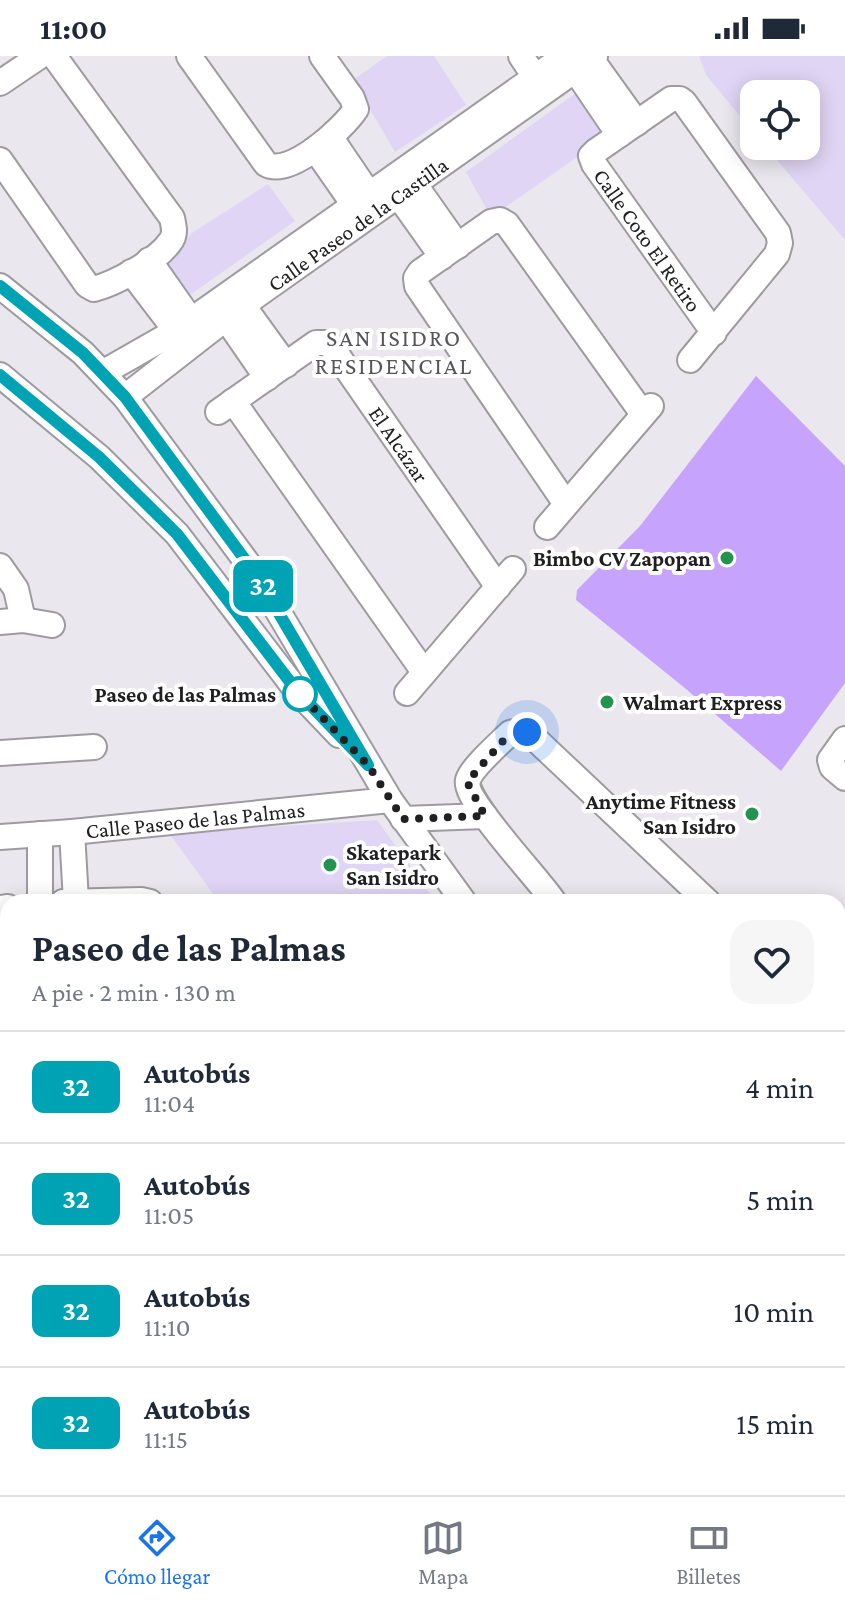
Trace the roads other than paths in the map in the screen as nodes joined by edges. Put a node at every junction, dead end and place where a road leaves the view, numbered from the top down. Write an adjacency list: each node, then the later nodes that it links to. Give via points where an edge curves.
1 (40, 56): 7 (street)
2 (54, 56): 13 (street, via 172,218 171,242)
3 (189, 56): 9 (street, via 266,164 284,167)
4 (322, 56): 9 (street, via 356,109)
5 (521, 56): 6 (street)
6 (568, 62): 8 (street); 11 (street, Calle Paseo de la Castilla); 11 (street, Calle Paseo de la Castilla)
7 (0, 83)
8 (628, 129): 17 (street, Calle Coto El Retiro, via 591,156 594,164); 17 (street, Calle Coto El Retiro, via 671,99 680,99 778,233 777,254)
9 (323, 143): 11 (street)
10 (0, 160): 13 (street, via 87,285 94,289)
11 (388, 188): 12 (street); 15 (street, Calle Paseo de la Castilla); 15 (street, Calle Paseo de la Castilla)
12 (450, 252): 23 (street, via 420,272 417,286); 23 (street, via 491,222 507,224 647,410)
13 (140, 266): 16 (street)
14 (0, 286): 20 (street)
15 (229, 305): 16 (street, Calle Paseo de la Castilla); 19 (street); 22 (street, Calle Paseo de la Castilla)
16 (184, 326): 20 (street, Calle Paseo de la Castilla)
17 (714, 333): 18 (street, Calle Coto El Retiro)
18 (690, 360)
19 (276, 371): 30 (street, El Alcázar, via 226,406); 30 (street, El Alcázar, via 316,343 329,343 506,578)
20 (104, 372): 22 (street)
21 (0, 375): 26 (street, via 99,457)
22 (125, 397): 24 (street)
23 (566, 504): 25 (street)
24 (207, 509): 26 (street); 35 (street, via 257,576)
25 (547, 527)
26 (177, 534): 35 (street, via 297,691)
27 (0, 566): 28 (street, via 16,589)
28 (12, 621): 29 (street)
29 (52, 625)
30 (424, 672): 31 (street, El Alcázar)
31 (407, 693)
32 (845, 739): 36 (street, via 830,760)
33 (94, 747): 34 (street)
34 (0, 753)
35 (368, 765): 37 (street)
36 (845, 778)
37 (397, 809): 38 (street, Calle Paseo de las Palmas); 39 (street, Calle Paseo de las Palmas); 44 (street)
38 (485, 816): 45 (street); 46 (street, via 469,788 470,777 510,733 527,732)
39 (72, 832): 40 (street, Calle Paseo de las Palmas); 43 (street)
40 (40, 834): 41 (street, Calle Paseo de las Palmas); 42 (street)
41 (0, 837)
42 (40, 894)
43 (76, 894)
44 (458, 894)
45 (548, 894)
46 (699, 894)

